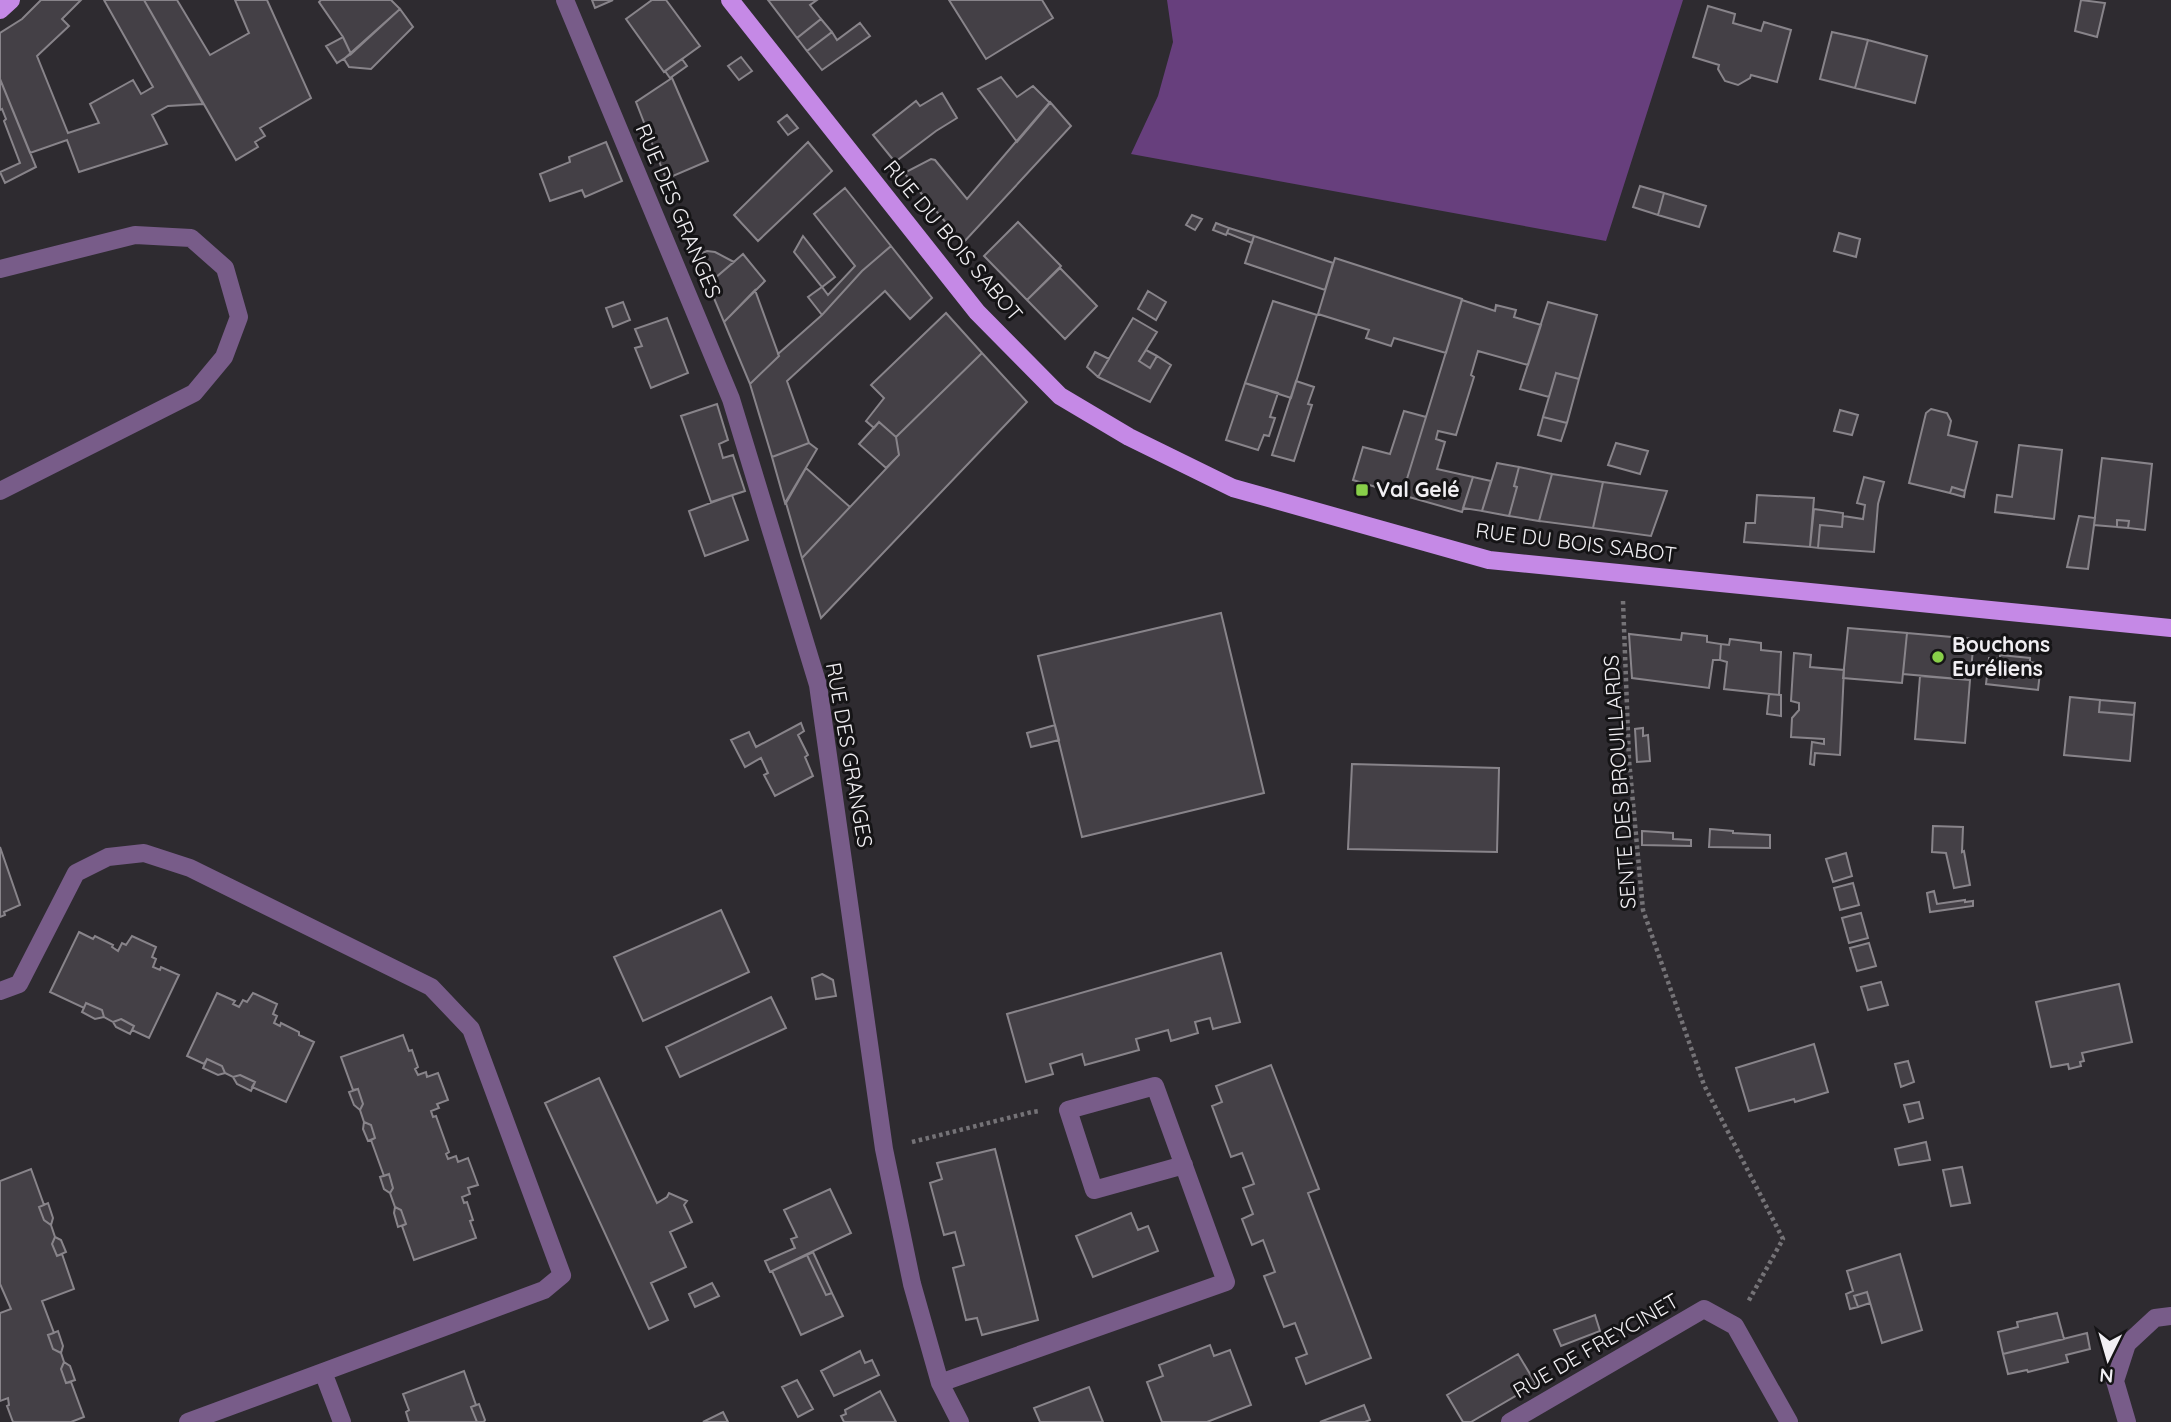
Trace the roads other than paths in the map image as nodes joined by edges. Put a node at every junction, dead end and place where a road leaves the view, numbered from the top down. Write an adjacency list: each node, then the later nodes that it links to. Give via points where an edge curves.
1 (11, 0): 4 (main road)
2 (565, 0): 12 (street, RUE DES GRANGES, via 735,412 818,685 884,1149 912,1284)
3 (730, 0): 7 (main road, RUE DU BOIS SABOT, via 977,312 1060,396 1129,437 1233,488 1489,559)
4 (0, 10)
5 (0, 269): 6 (street, via 135,234 191,238 225,268 239,317 224,357 194,393)
6 (0, 491)
7 (2171, 628)
8 (0, 991): 11 (street, via 19,984 76,873 108,857 144,853 190,868 431,987 471,1029 562,1275 544,1290)
9 (1184, 1165): 9 (street, via 1155,1086 1068,1111 1094,1190); 12 (street, via 1226,1282)
10 (2171, 1316): 18 (street, via 2155,1318 2127,1344 2115,1381)
11 (323, 1372): 13 (street); 14 (street)
12 (940, 1383): 15 (street, RUE DES GRANGES)
13 (188, 1422)
14 (342, 1422)
15 (960, 1422)
16 (1510, 1422): 17 (street, RUE DE FREYCINET, via 1704,1309 1735,1326)
17 (1789, 1422)
18 (2127, 1422)

